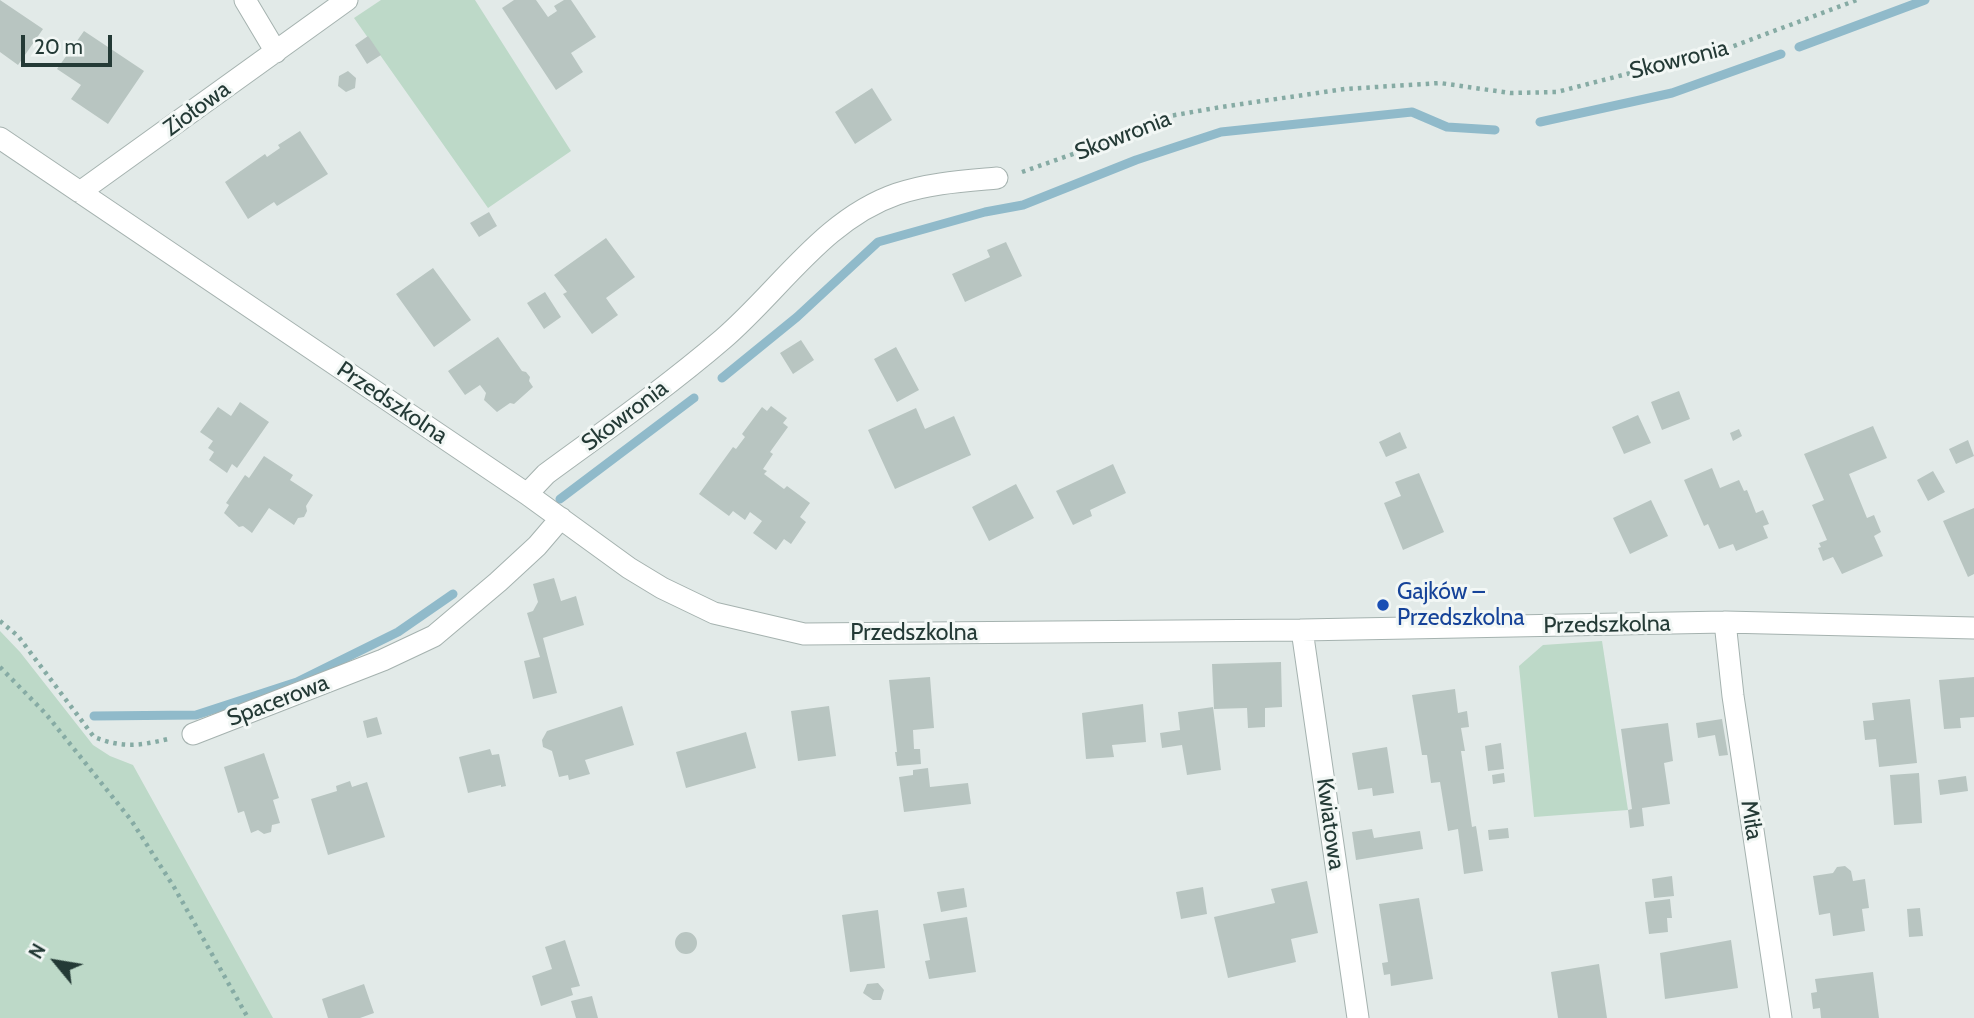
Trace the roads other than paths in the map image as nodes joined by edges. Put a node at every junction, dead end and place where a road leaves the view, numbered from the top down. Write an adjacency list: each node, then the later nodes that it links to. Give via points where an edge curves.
1 (245, 0): 3 (street)
2 (347, 0): 3 (street, Ziołowa)
3 (276, 52): 6 (street, Ziołowa)
4 (0, 138): 6 (street, Przedszkolna)
5 (997, 178): 7 (street, Skowronia, via 897,194 860,212 831,232 695,363 546,474)
6 (80, 192): 7 (street, Przedszkolna)
7 (527, 494): 8 (street, Przedszkolna)
8 (561, 518): 11 (street, Przedszkolna, via 671,593 714,612 804,634); 12 (street, Spacerowa, via 537,546 434,636)
9 (1725, 622): 10 (street, Przedszkolna); 11 (street, Przedszkolna); 14 (street, Miła)
10 (1974, 628)
11 (1302, 630): 13 (street, Kwiatowa)
12 (193, 734)
13 (1358, 1018)
14 (1781, 1018)

